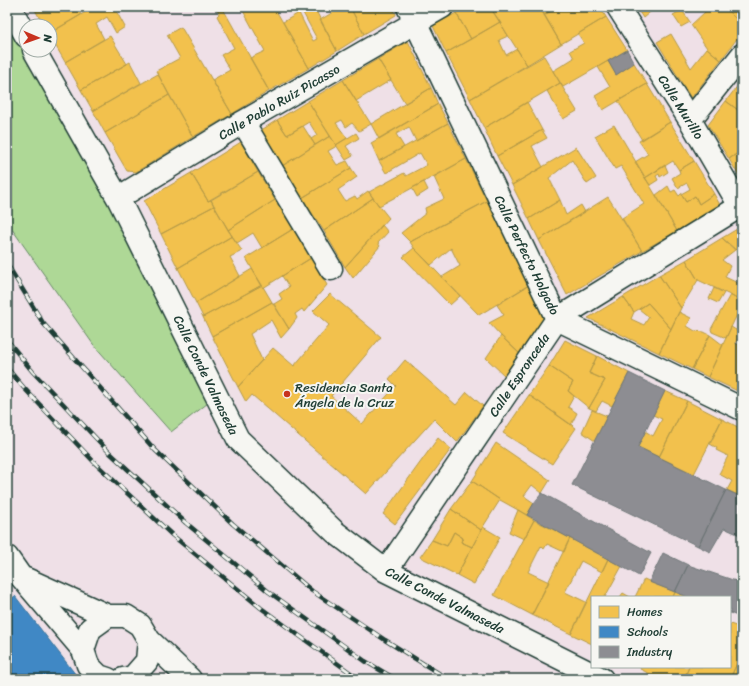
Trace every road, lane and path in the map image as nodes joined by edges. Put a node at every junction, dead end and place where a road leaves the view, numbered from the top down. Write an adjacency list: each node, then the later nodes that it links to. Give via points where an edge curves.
1 (10, 7): 5 (main road)
2 (442, 7): 4 (main road, Calle Pablo Ruiz Picasso)
3 (618, 7): 8 (main road, Calle Murillo)
4 (412, 15): 9 (main road, Calle Pablo Ruiz Picasso); 13 (main road, Calle Perfecto Holgado)
5 (18, 22)
6 (742, 55): 8 (main road)
7 (39, 58): 10 (main road, Calle Conde Valmaseda)
8 (690, 120): 11 (main road, Calle Murillo)
9 (244, 122): 10 (main road, Calle Pablo Ruiz Picasso); 12 (main road)
10 (118, 198): 16 (main road, Calle Conde Valmaseda, via 238,440 335,532)
11 (741, 206): 13 (main road, Calle Espronceda)
12 (331, 269)
13 (557, 319): 14 (main road, Calle Perfecto Holgado); 16 (main road, Calle Espronceda)
14 (742, 409)
15 (7, 557): 17 (main road)
16 (386, 571): 24 (main road, Calle Conde Valmaseda)
17 (21, 577): 18 (main road); 20 (main road)
18 (108, 616): 19 (main road, via 126,616 140,625); 20 (main road, via 90,628)
19 (149, 640): 21 (main road, via 147,661); 23 (main road)
20 (83, 650): 22 (main road, via 88,665 99,676)
21 (134, 678)
22 (108, 679)
23 (190, 679)
24 (602, 679)

